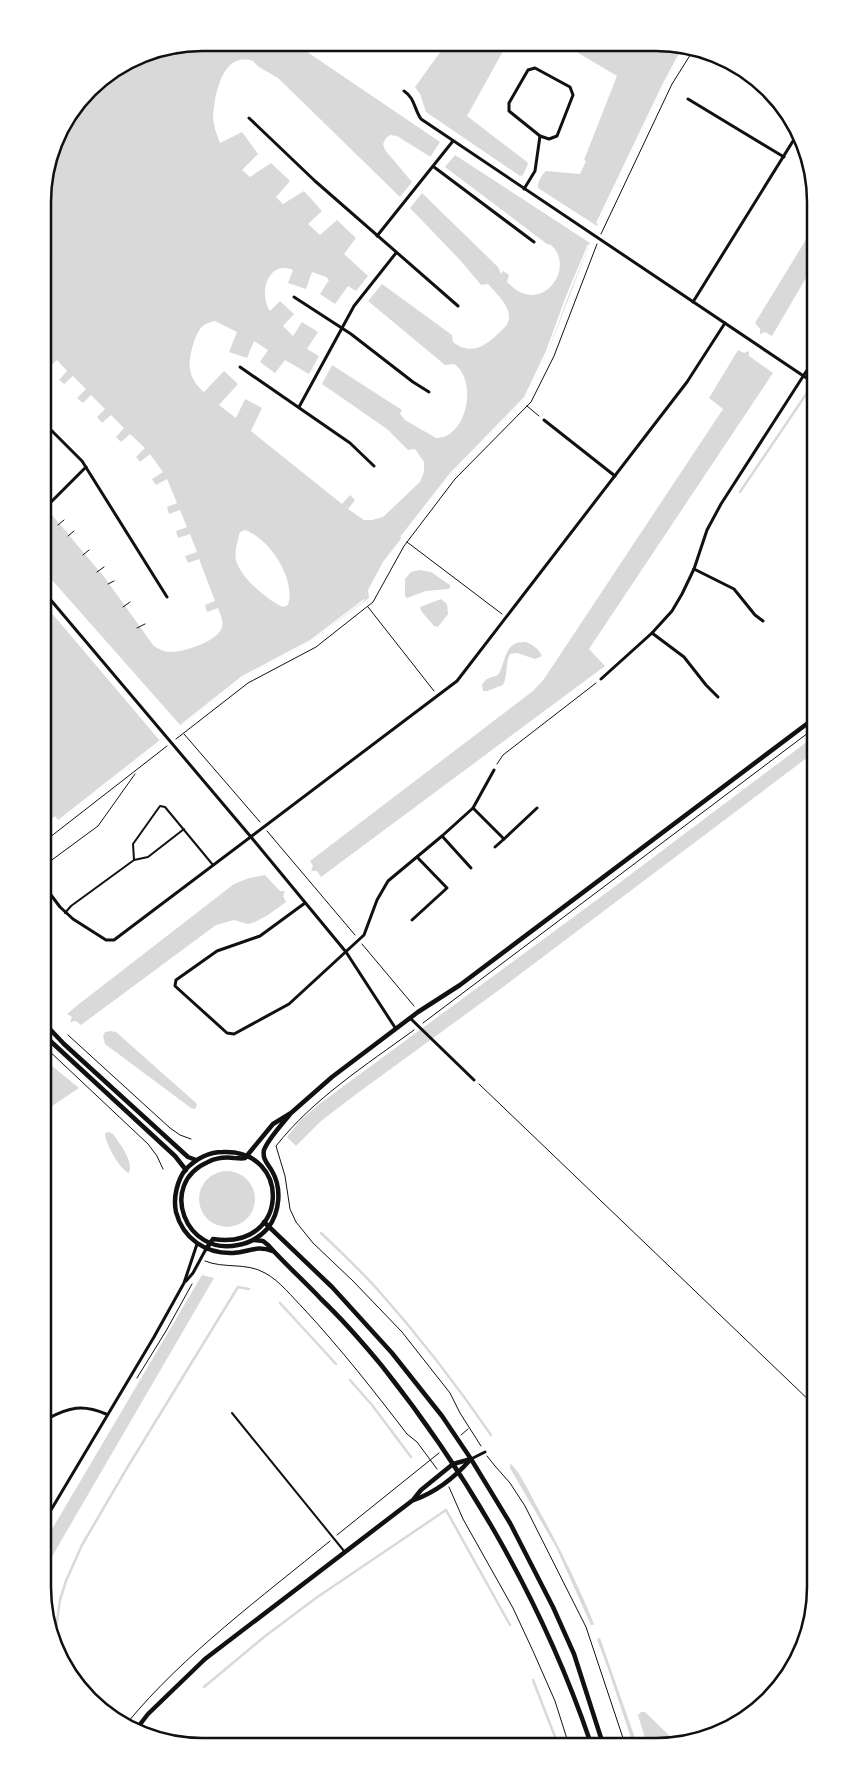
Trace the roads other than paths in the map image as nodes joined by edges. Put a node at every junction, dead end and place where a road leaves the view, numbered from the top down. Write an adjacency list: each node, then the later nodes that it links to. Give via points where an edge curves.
1 (404, 90): 5 (street, via 412,98 421,119)
2 (688, 99): 7 (street)
3 (249, 118): 10 (street)
4 (540, 136): 4 (street, via 509,111 509,103 523,78 528,70 535,68 570,87 573,95 557,136 549,140); 9 (street, via 535,171)
5 (453, 141): 8 (street); 9 (street)
6 (793, 141): 7 (street)
7 (784, 157): 14 (street)
8 (434, 167): 10 (street); 11 (street)
9 (524, 189): 14 (street)
10 (377, 236): 12 (street)
11 (534, 242)
12 (396, 253): 15 (street); 17 (street)
13 (294, 297): 17 (street)
14 (693, 302): 16 (street)
15 (458, 306)
16 (726, 323): 20 (street); 28 (street, via 687,382)
17 (341, 327): 22 (street); 23 (street)
18 (240, 367): 23 (street)
19 (807, 370): 20 (street)
20 (803, 376): 21 (street); 30 (street, via 721,504 707,530)
21 (807, 378)
22 (429, 392)
23 (299, 408): 26 (street, via 350,443)
24 (544, 420): 28 (street)
25 (52, 431): 27 (street)
26 (374, 466)
27 (86, 467): 29 (street); 31 (street)
28 (615, 476): 43 (street, via 458,680)
29 (52, 501)
30 (694, 569): 33 (street, via 734,589); 34 (street, via 672,611)
31 (167, 597)
32 (52, 601): 43 (street)
33 (763, 621)
34 (652, 633): 35 (street); 36 (street, via 684,657)
35 (601, 680)
36 (718, 697)
37 (807, 724): 55 (main road, via 460,985)
38 (494, 770): 39 (street)
39 (473, 808): 42 (street); 44 (street)
40 (537, 808): 44 (street)
41 (184, 829): 47 (lane, via 148,857); 47 (lane, via 165,807 160,806 133,844); 48 (lane)
42 (442, 836): 46 (street); 49 (street)
43 (251, 837): 48 (street); 51 (street)
44 (504, 839): 45 (street)
45 (495, 847)
46 (417, 857): 53 (street, via 447,888); 54 (street, via 388,880 364,935)
47 (134, 860): 52 (lane)
48 (213, 865): 52 (street, via 114,940 106,940)
49 (471, 868)
50 (51, 895): 52 (street)
51 (305, 903): 54 (street); 54 (street, via 260,936 202,960 176,980 176,986 227,1033 234,1034 289,1004)
52 (65, 913)
53 (412, 920)
54 (346, 952): 56 (street)
55 (410, 1018): 56 (main road); 59 (street)
56 (396, 1029): 60 (main road)
57 (51, 1030): 62 (main road, via 147,1120)
58 (51, 1042): 63 (main road, via 175,1156)
59 (474, 1080)
60 (291, 1112): 61 (main road, via 273,1124); 66 (main road, via 264,1150 278,1190 277,1208)
61 (247, 1156): 62 (main road, via 221,1152); 64 (main road, via 243,1159 216,1159 196,1169); 65 (main road, via 265,1170 273,1190 273,1202)
62 (196, 1160): 63 (main road)
63 (186, 1170): 64 (main road); 69 (main road, via 177,1189 176,1209 183,1229)
64 (190, 1176): 68 (main road, via 182,1194 183,1215 192,1231)
65 (264, 1222): 66 (main road); 68 (main road, via 258,1230 242,1238 214,1239)
66 (269, 1227): 67 (main road); 77 (main road, via 332,1287 392,1353)
67 (254, 1240): 68 (main road, via 231,1247); 71 (main road, via 263,1241)
68 (209, 1243): 70 (main road)
69 (197, 1244): 70 (main road); 72 (street)
70 (206, 1249): 71 (main road, via 233,1253 261,1247); 72 (street)
71 (274, 1252): 78 (main road, via 382,1366)
72 (184, 1283): 74 (street)
73 (232, 1413): 82 (lane)
74 (106, 1414): 75 (street, via 92,1408 80,1408); 81 (street)
75 (51, 1417)
76 (485, 1452): 77 (street)
77 (471, 1459): 78 (main road); 79 (main road); 85 (main road, via 510,1523 553,1607 574,1654)
78 (453, 1464): 79 (main road); 80 (main road)
79 (458, 1473): 80 (main road); 84 (main road, via 538,1613)
80 (413, 1500): 82 (main road)
81 (51, 1510)
82 (344, 1551): 83 (main road, via 205,1659)
83 (141, 1724)
84 (588, 1738)
85 (601, 1738)

